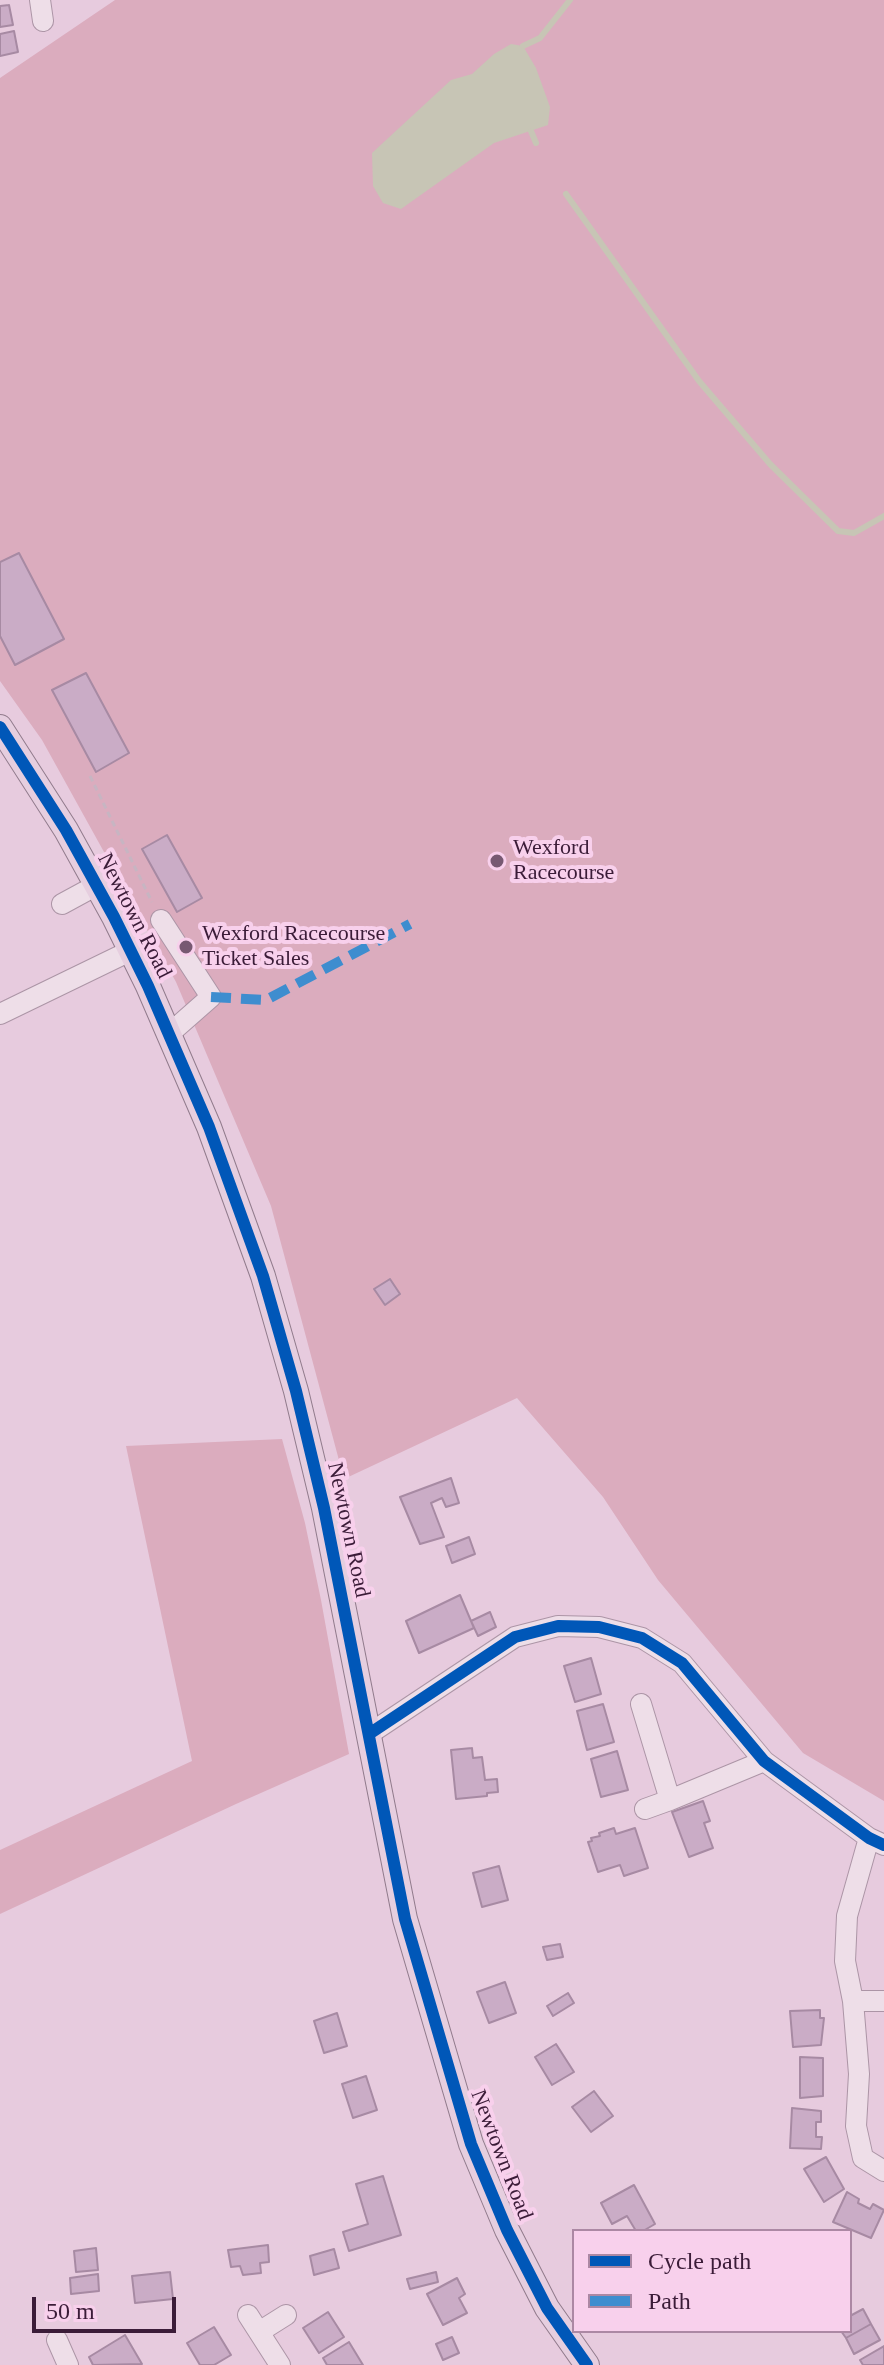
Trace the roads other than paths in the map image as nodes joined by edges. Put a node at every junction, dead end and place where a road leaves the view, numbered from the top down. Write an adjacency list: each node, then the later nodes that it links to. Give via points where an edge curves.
1 (40, 0): 2 (street)
2 (43, 21)
3 (0, 727): 4 (main road, Newtown Road)
4 (97, 885): 5 (street); 7 (main road, Newtown Road)
5 (62, 904)
6 (161, 920): 9 (street, via 211,997)
7 (130, 951): 8 (street); 9 (main road, Newtown Road)
8 (0, 1014)
9 (169, 1034): 11 (main road, Newtown Road, via 263,1276 296,1391)
10 (641, 1704): 13 (street)
11 (369, 1734): 12 (street, via 515,1637 558,1626 599,1627 642,1638 682,1663); 23 (main road, Newtown Road, via 405,1919 471,2144 547,2308)
12 (764, 1761): 13 (street); 15 (street)
13 (670, 1800): 14 (street)
14 (645, 1809)
15 (877, 1842): 16 (street, via 847,1916 845,1961)
16 (853, 2001): 17 (street); 18 (street, via 859,2074 856,2126 863,2158)
17 (884, 2001)
18 (884, 2171)
19 (286, 2315): 22 (street, via 254,2324)
20 (57, 2340): 21 (street)
21 (68, 2365)
22 (280, 2365)
23 (587, 2365)

